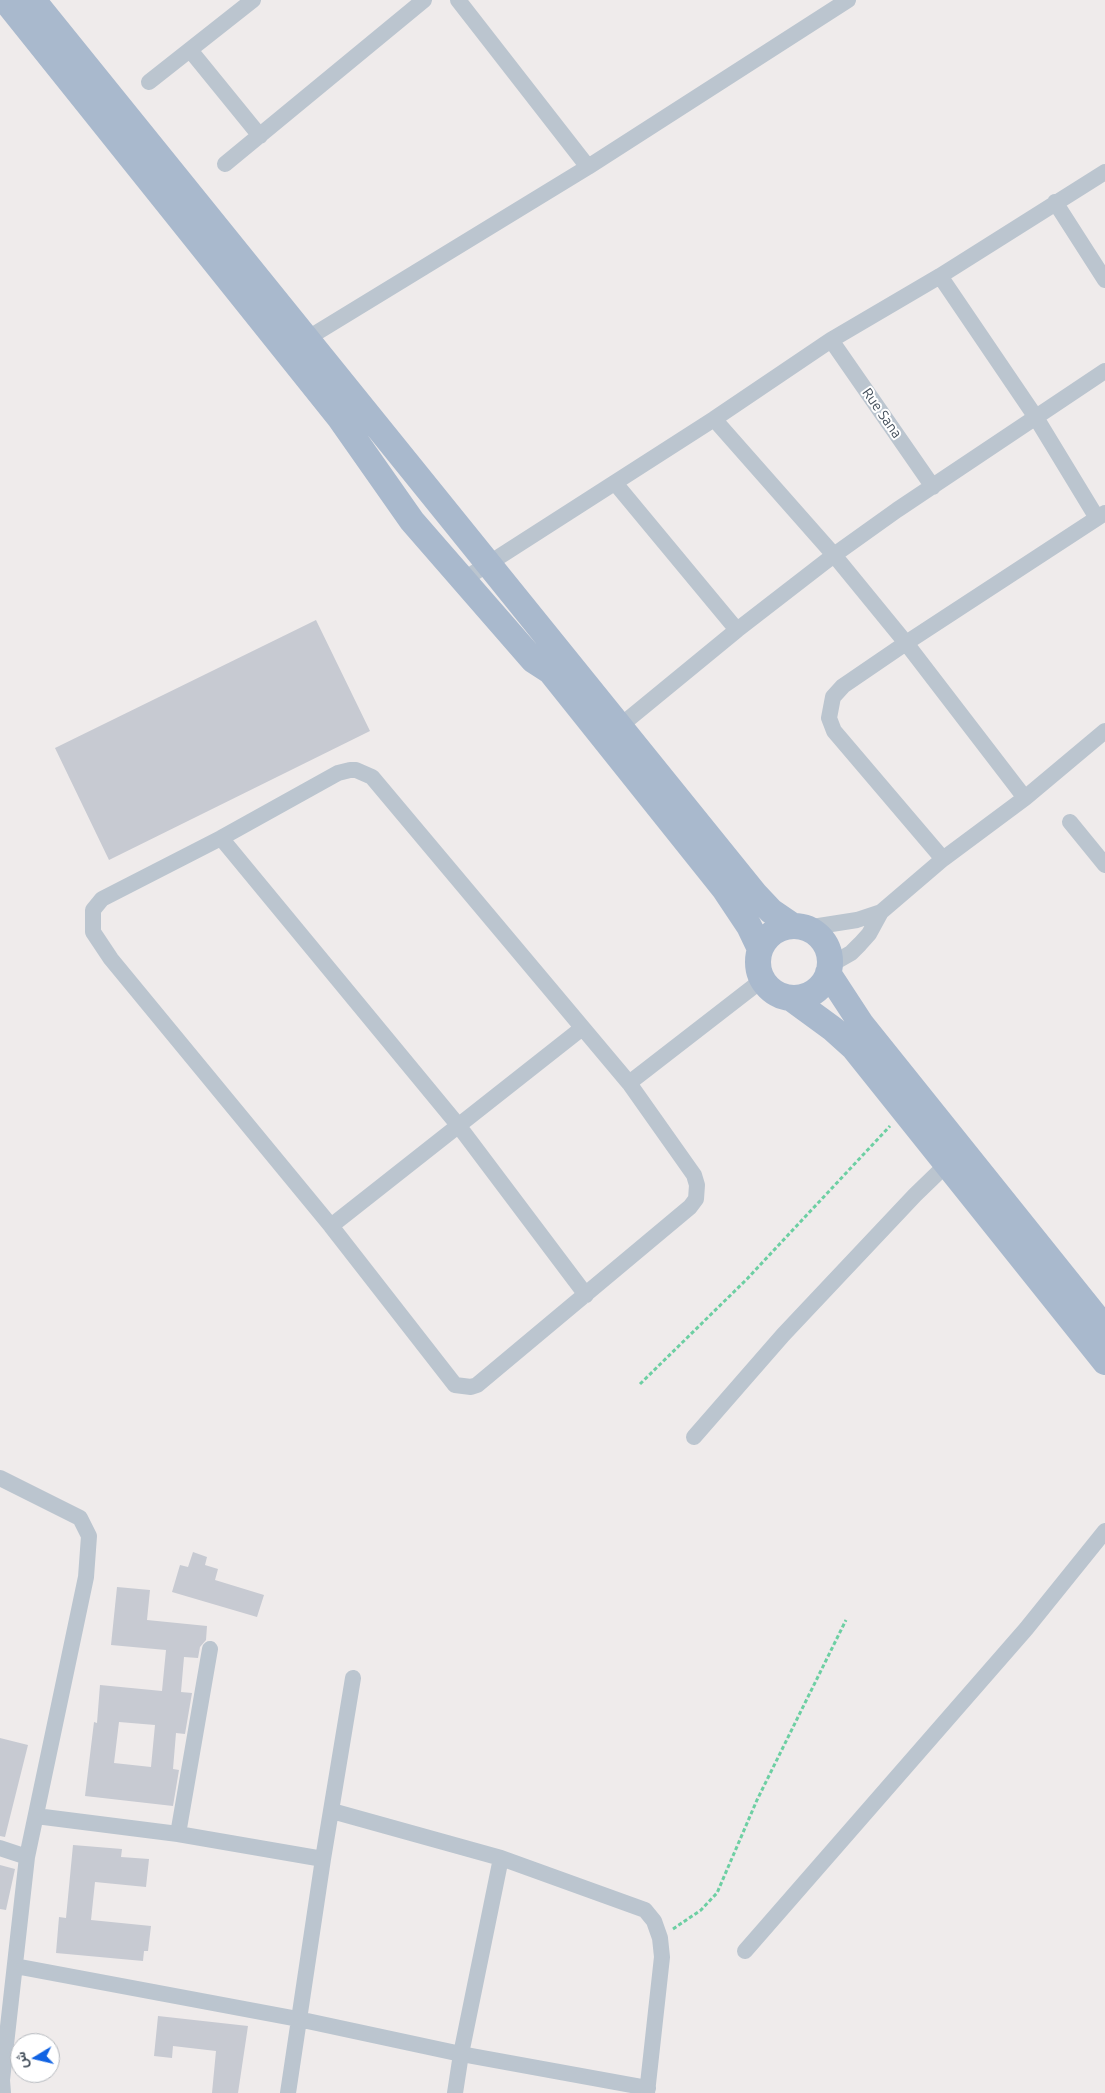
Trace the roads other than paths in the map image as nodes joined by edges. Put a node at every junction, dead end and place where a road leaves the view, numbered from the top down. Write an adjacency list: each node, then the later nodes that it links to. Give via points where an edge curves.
1 (5, 0): 26 (main road, via 340,417 403,510)
2 (33, 0): 16 (main road)
3 (254, 0): 7 (street)
4 (424, 0): 9 (street)
5 (458, 0): 11 (street)
6 (848, 0): 11 (street)
7 (190, 50): 8 (street); 9 (street)
8 (150, 82)
9 (260, 136): 10 (street)
10 (225, 164)
11 (588, 167): 16 (street)
12 (1105, 172): 13 (street)
13 (1055, 202): 14 (street); 15 (street)
14 (940, 276): 17 (street); 19 (street)
15 (1105, 280)
16 (308, 338): 25 (main road)
17 (831, 340): 20 (street); 22 (street, Rue Sana)
18 (1105, 370): 19 (street)
19 (1035, 416): 22 (street); 23 (street)
20 (714, 419): 21 (street); 24 (street)
21 (615, 483): 25 (street); 27 (street)
22 (933, 487): 24 (street)
23 (1101, 515): 28 (street)
24 (834, 555): 27 (street); 28 (street)
25 (489, 562): 26 (street); 29 (main road)
26 (463, 580): 38 (main road, via 533,660 550,671 725,890)
27 (737, 630): 29 (street)
28 (906, 643): 31 (street); 34 (street, via 843,686 833,696 829,718 834,731)
29 (620, 726): 37 (main road, via 763,903)
30 (1105, 731): 31 (street)
31 (1025, 798): 34 (street)
32 (1070, 822): 35 (street)
33 (221, 838): 42 (street, via 338,773 356,770 372,777); 44 (street); 46 (street, via 102,899 93,910 93,932 111,959)
34 (943, 859): 36 (street)
35 (1105, 865)
36 (881, 912): 37 (street, via 857,920); 39 (street, via 860,944)
37 (800, 927): 38 (main road, via 785,927 770,935); 39 (main road, via 813,932 824,943 828,950)
38 (760, 949): 40 (main road, via 758,965)
39 (829, 969): 41 (main road, via 815,992); 48 (main road, via 862,1025)
40 (762, 980): 41 (main road, via 775,993); 43 (street)
41 (792, 999): 45 (main road, via 853,1047)
42 (581, 1029): 43 (street); 44 (street)
43 (628, 1083): 47 (street, via 694,1175 698,1193 690,1207)
44 (458, 1125): 46 (street); 47 (street)
45 (946, 1165): 49 (main road); 50 (street, via 782,1336)
46 (331, 1226): 47 (street, via 460,1387 476,1385)
47 (586, 1295)
48 (1105, 1328)
49 (1105, 1362)
50 (694, 1436)
51 (0, 1478): 56 (street, via 80,1518 89,1536 86,1577)
52 (1105, 1531): 62 (street, via 1026,1629)
53 (210, 1649): 57 (street)
54 (353, 1678): 55 (street)
55 (332, 1811): 60 (street); 61 (street)
56 (36, 1816): 57 (street); 59 (street)
57 (178, 1834): 61 (street)
58 (0, 1848): 59 (street)
59 (27, 1857): 63 (street)
60 (501, 1858): 65 (street); 66 (street, via 645,1910 654,1921 662,1957)
61 (323, 1859): 64 (street)
62 (745, 1951)
63 (15, 1966): 64 (street); 67 (street)
64 (298, 2018): 65 (street); 68 (street)
65 (461, 2054): 66 (street); 69 (street)
66 (648, 2090)
67 (3, 2093)
68 (288, 2093)
69 (456, 2093)

